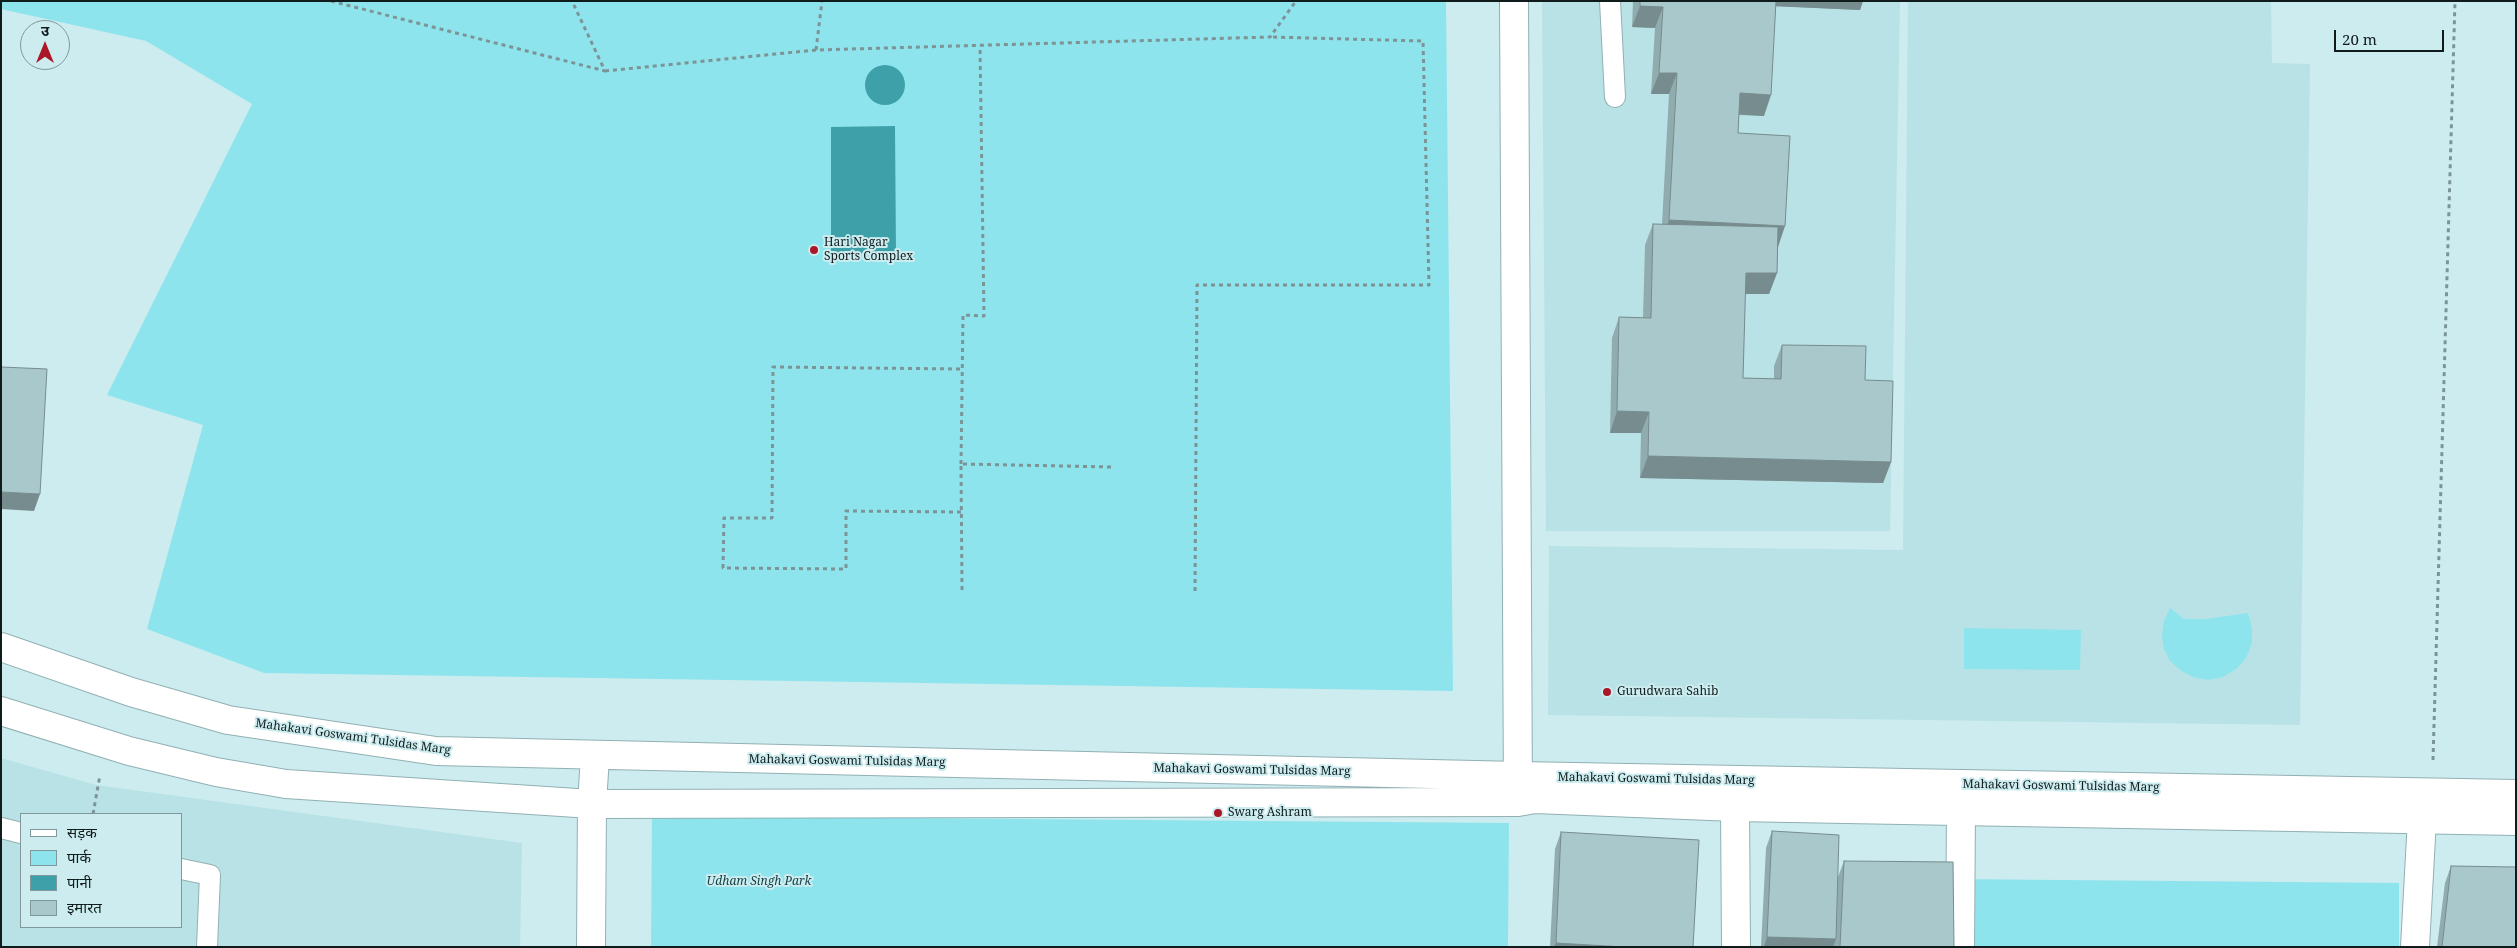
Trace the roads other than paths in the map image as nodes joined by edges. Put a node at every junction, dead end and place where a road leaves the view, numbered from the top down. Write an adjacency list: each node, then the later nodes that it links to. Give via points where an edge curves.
1 (1514, 1): 7 (street)
2 (1610, 1): 3 (lane)
3 (1615, 97)
4 (1, 647): 6 (street, Mahakavi Goswami Tulsidas Marg, via 131,692 228,720 436,751)
5 (1, 711): 9 (street, Mahakavi Goswami Tulsidas Marg, via 105,744 216,772 286,784)
6 (595, 756): 7 (street, Mahakavi Goswami Tulsidas Marg); 9 (street)
7 (1518, 789): 8 (street, Mahakavi Goswami Tulsidas Marg); 9 (street, Mahakavi Goswami Tulsidas Marg); 10 (street, Mahakavi Goswami Tulsidas Marg, via 1535,799)
8 (2516, 794)
9 (592, 804): 18 (street)
10 (1735, 807): 11 (street, Mahakavi Goswami Tulsidas Marg); 19 (street)
11 (1961, 811): 12 (street, Mahakavi Goswami Tulsidas Marg); 20 (street)
12 (2422, 819): 13 (street, Mahakavi Goswami Tulsidas Marg); 21 (street)
13 (2516, 821)
14 (1, 828): 15 (lane)
15 (20, 834)
16 (182, 869): 17 (lane, via 210,876)
17 (207, 947)
18 (592, 947)
19 (1736, 947)
20 (1960, 947)
21 (2415, 947)

